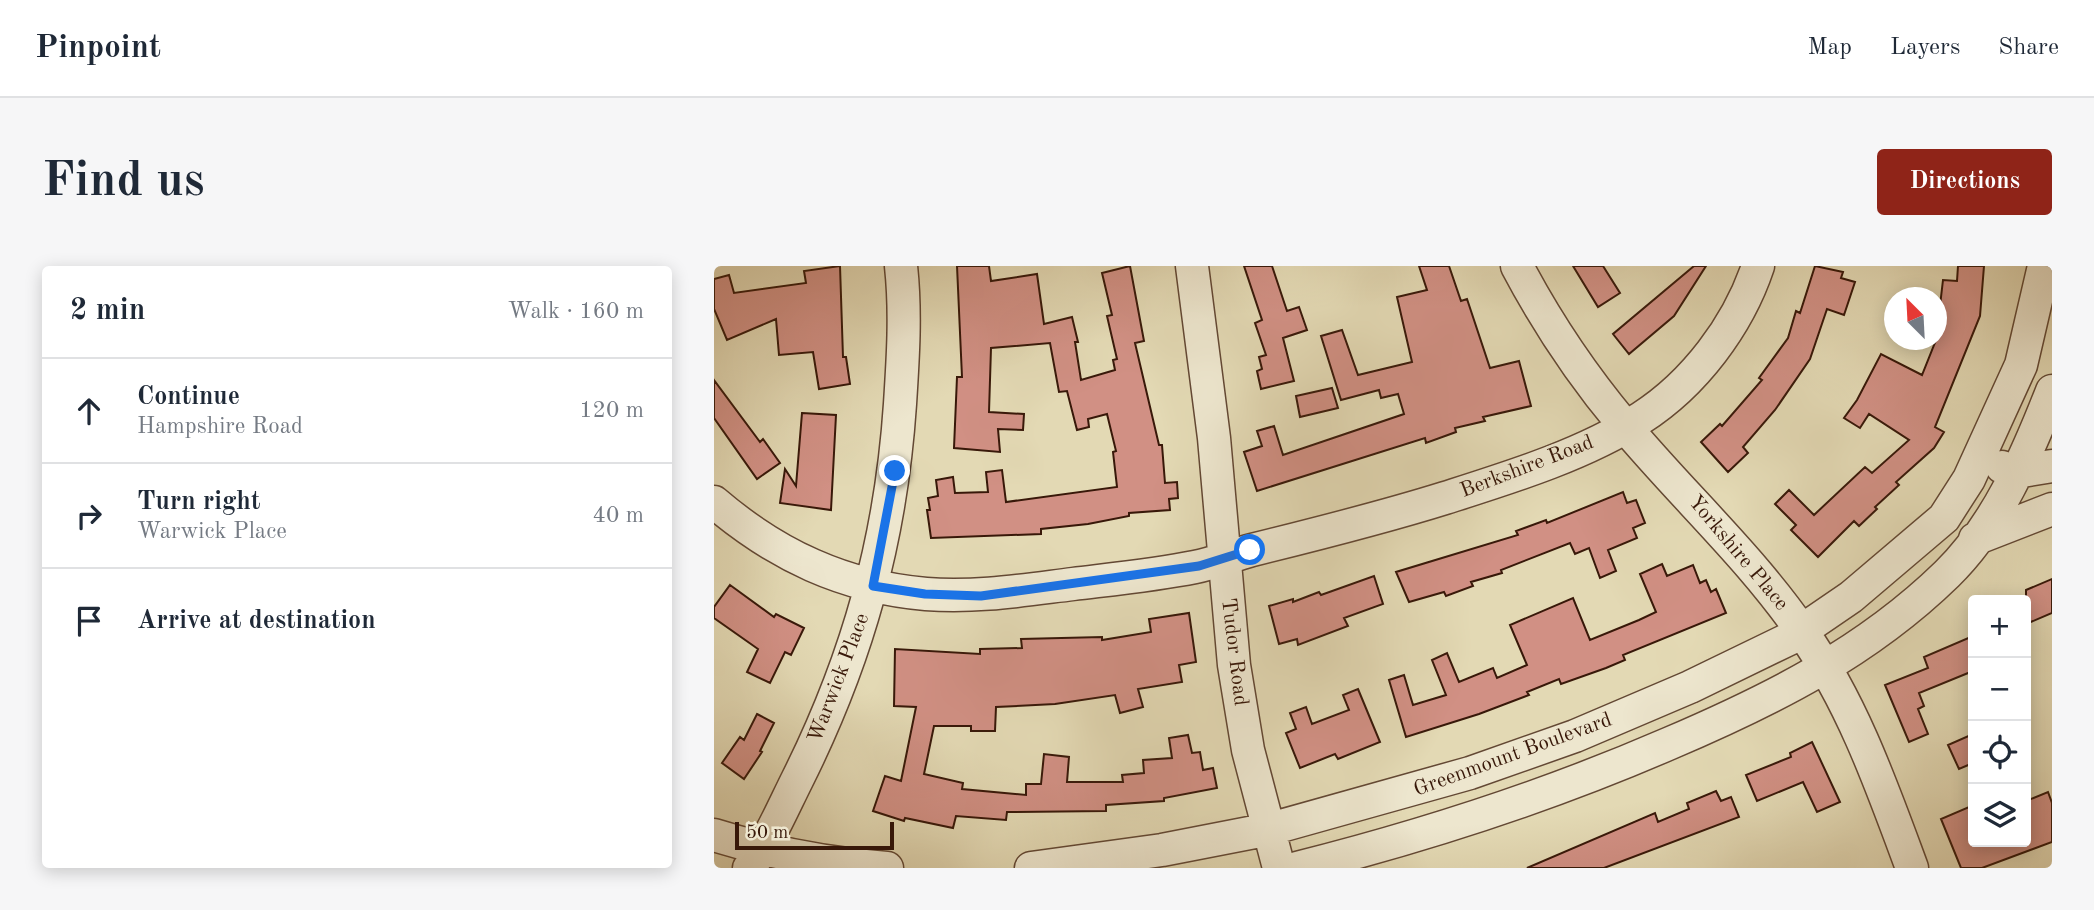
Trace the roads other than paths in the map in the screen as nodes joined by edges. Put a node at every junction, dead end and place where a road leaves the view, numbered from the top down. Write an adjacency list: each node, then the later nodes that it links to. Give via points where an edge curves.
1 (901, 266): 15 (street, Warwick Place, via 904,344 895,471)
2 (1192, 266): 14 (street, Tudor Road, via 1214,438)
3 (1517, 266): 7 (street, Yorkshire Place, via 1560,341)
4 (1758, 266): 7 (street, Berkshire Road, via 1715,347 1666,400)
5 (2044, 266): 8 (street, Greenmount Boulevard, via 2021,365)
6 (2052, 391): 10 (street, Greenmount Boulevard)
7 (1625, 427): 14 (street, Berkshire Road, via 1586,447 1478,488); 16 (street, Yorkshire Place, via 1741,551)
8 (1979, 460): 10 (street); 16 (street, Greenmount Boulevard, via 1944,518 1851,597)
9 (2052, 467): 10 (street)
10 (2016, 472): 13 (street, Greenmount Boulevard)
11 (714, 502): 15 (street, Berkshire Road, via 786,554 819,570)
12 (2052, 509): 13 (street)
13 (1975, 539): 17 (street, Greenmount Boulevard, via 1948,573)
14 (1223, 559): 15 (street, Berkshire Road, via 1143,575 981,596); 18 (street, Tudor Road, via 1248,750)
15 (873, 586): 20 (street, Warwick Place, via 845,671 808,757)
16 (1802, 631): 17 (street, Yorkshire Place); 18 (street, Greenmount Boulevard, via 1690,687 1575,736 1470,773)
17 (1827, 668): 24 (street, Greenmount Boulevard, via 1708,727 1591,777 1484,815); 25 (street, Yorkshire Place, via 1878,777)
18 (1270, 829): 22 (street, Greenmount Boulevard); 23 (street, Tudor Road)
19 (714, 835): 20 (street)
20 (755, 859): 21 (street)
21 (887, 868)
22 (1031, 868)
23 (1279, 868)
24 (1297, 868)
25 (1912, 868)

